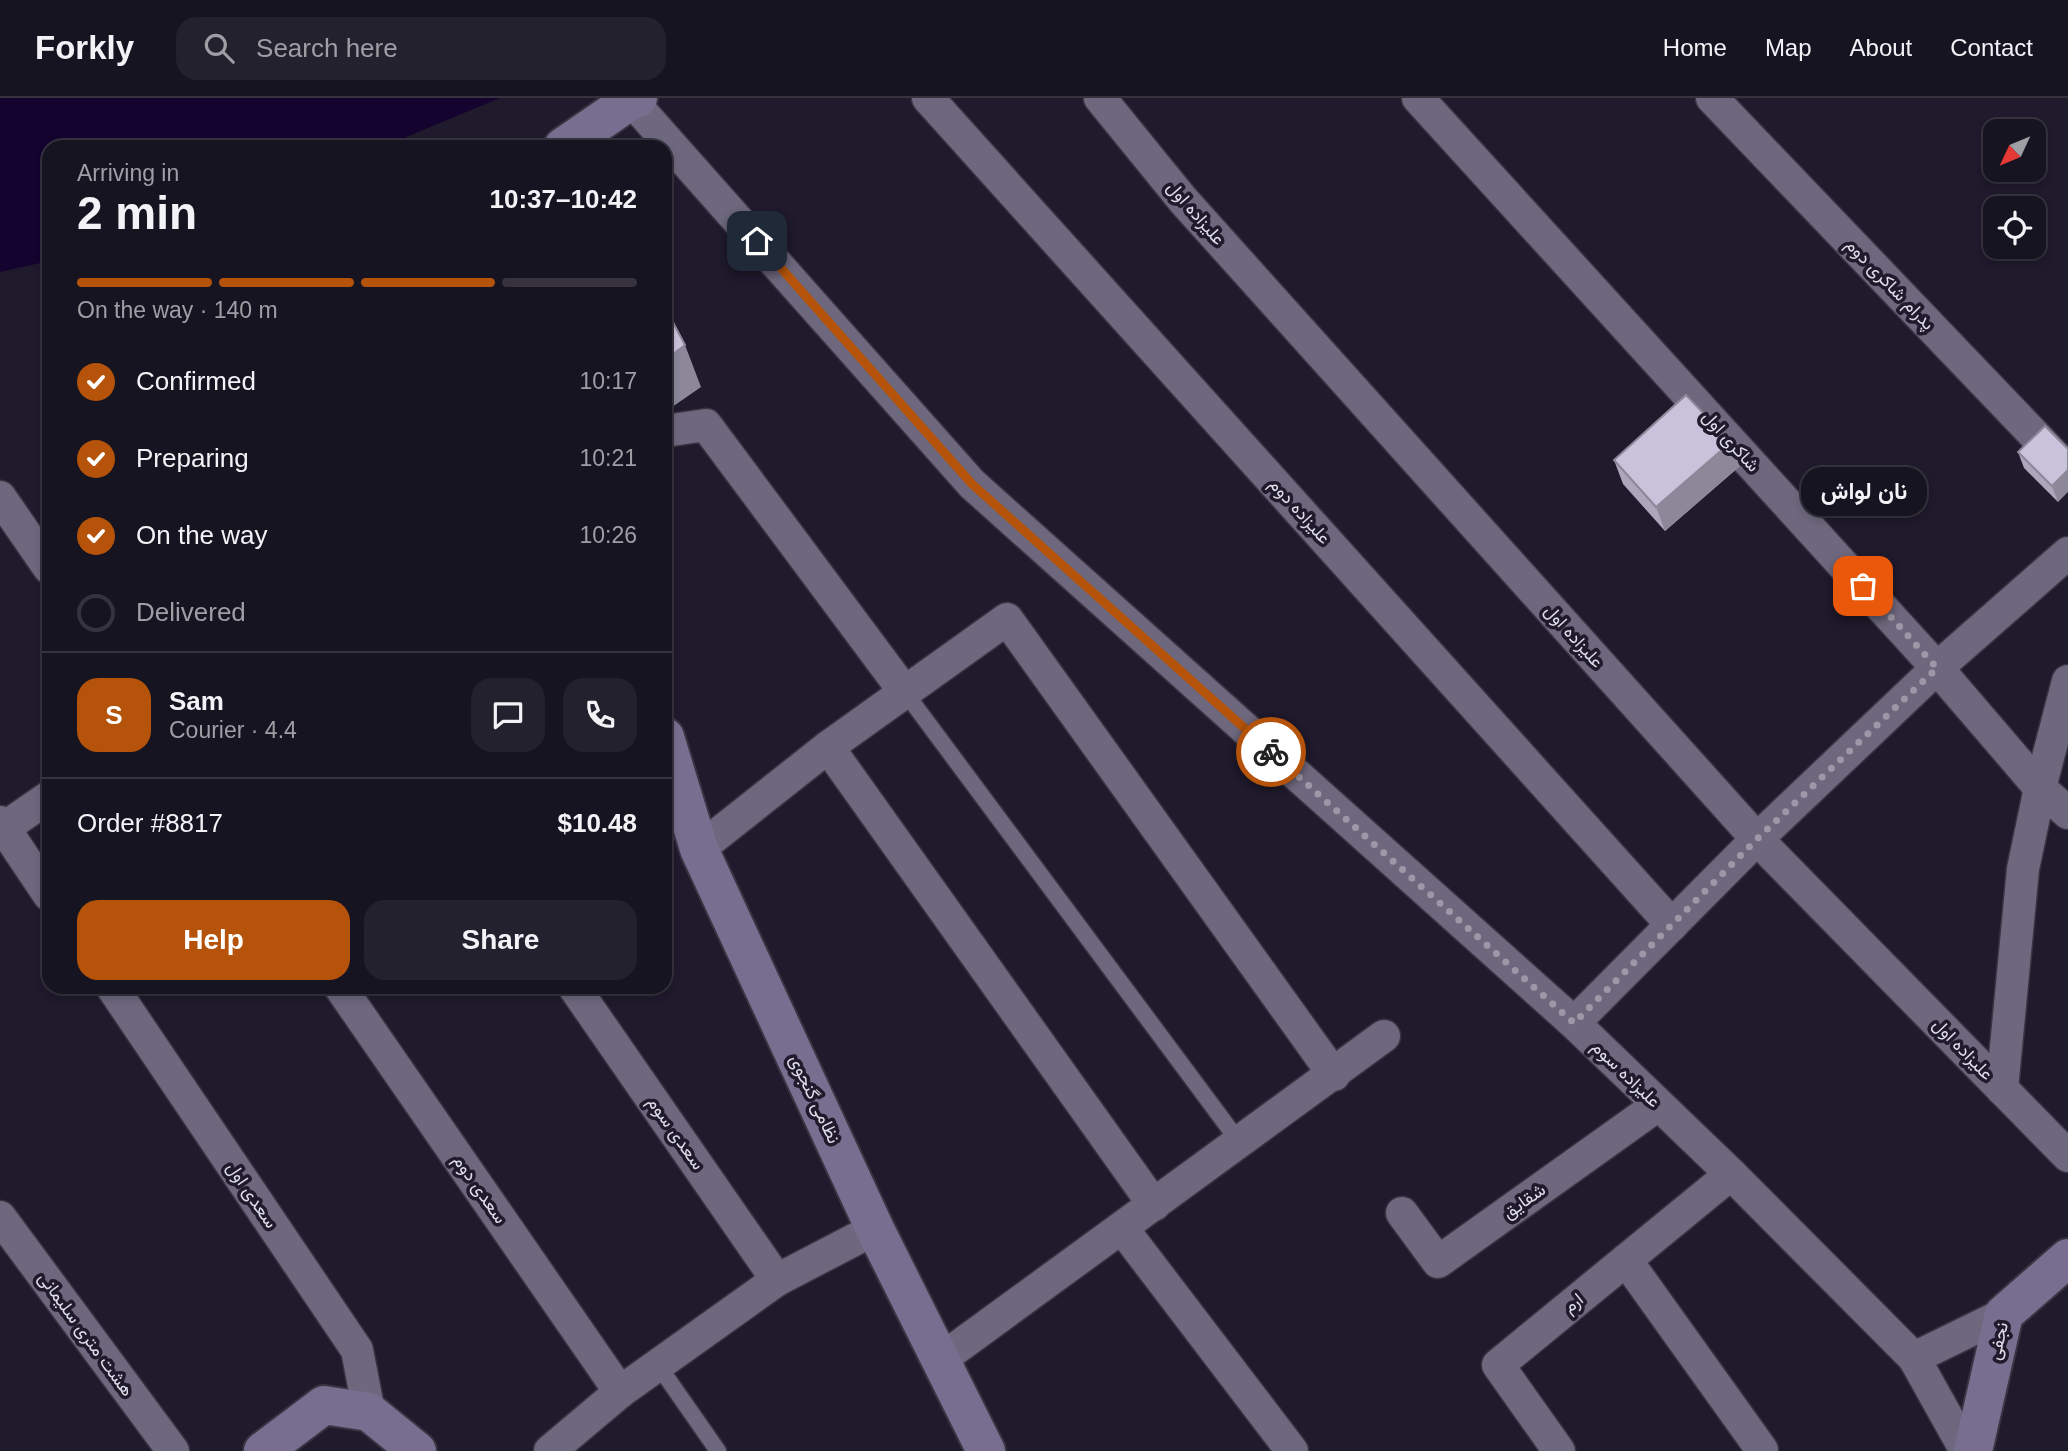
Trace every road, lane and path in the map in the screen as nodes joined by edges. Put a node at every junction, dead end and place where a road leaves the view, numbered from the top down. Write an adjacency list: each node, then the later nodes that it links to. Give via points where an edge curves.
1 (928, 98): 27 (street, علیزاده دوم)
2 (1100, 98): 24 (street, علیزاده اول, via 1183,200)
3 (1418, 98): 14 (street, شاکری اول)
4 (1712, 98): 10 (street, پدرام شاکری دوم)
5 (635, 99): 6 (street); 7 (street, علیزاده سوم)
6 (574, 140)
7 (671, 140)
8 (672, 141): 31 (street, علیزاده سوم, via 972,484)
9 (672, 430): 16 (street, via 706,425)
10 (2068, 470)
11 (0, 498): 13 (street)
12 (2068, 553): 14 (street)
13 (42, 558)
14 (1937, 668): 19 (street, شاکری اول); 24 (street)
15 (2068, 681): 19 (street)
16 (904, 691): 17 (street); 33 (street, via 1007,619); 36 (lane)
17 (828, 747): 25 (street); 39 (street)
18 (672, 760): 25 (street, نظامی گنجوی)
19 (2040, 788): 21 (street); 23 (street); 34 (street, via 2023,869)
20 (42, 801): 22 (street)
21 (2068, 813)
22 (2, 825): 26 (street)
23 (2068, 829)
24 (1757, 839): 27 (street); 34 (street, علیزاده اول)
25 (699, 849): 43 (street, نظامی گنجوی)
26 (42, 885)
27 (1672, 925): 31 (street)
28 (116, 994): 52 (street, سعدی اول, via 357,1350)
29 (345, 994): 51 (street, سعدی دوم)
30 (579, 994): 46 (street, سعدی سوم)
31 (1574, 1023): 35 (street, علیزاده سوم)
32 (1384, 1036): 33 (street)
33 (1334, 1075): 36 (street)
34 (2002, 1088): 37 (street, علیزاده اول)
35 (1658, 1105): 38 (street, علیزاده سوم); 40 (street, شقایق, via 1438,1262)
36 (1240, 1143): 39 (street)
37 (2068, 1156)
38 (1731, 1174): 45 (street, ارم); 48 (street, علیزاده سوم)
39 (1154, 1205): 42 (street)
40 (1402, 1213)
41 (0, 1217): 54 (street, هشت متری سلیمانی)
42 (1122, 1228): 49 (street); 60 (street)
43 (875, 1229): 46 (street); 49 (street, نظامی گنجوی)
44 (2068, 1258): 47 (street, نجفی)
45 (1626, 1260): 53 (street); 61 (street, ارم, via 1498,1365)
46 (777, 1280): 50 (street)
47 (2004, 1314): 48 (street); 63 (street, نجفی)
48 (1914, 1358): 62 (street, علیزاده سوم)
49 (940, 1360): 59 (street, نظامی گنجوی)
50 (658, 1365): 51 (street); 58 (lane)
51 (620, 1392): 57 (street)
52 (369, 1412): 55 (street, via 324,1405); 56 (street)
53 (1762, 1450)
54 (173, 1451)
55 (263, 1451)
56 (417, 1451)
57 (550, 1451)
58 (718, 1451)
59 (986, 1451)
60 (1292, 1451)
61 (1559, 1451)
62 (1966, 1451)
63 (1973, 1451)

